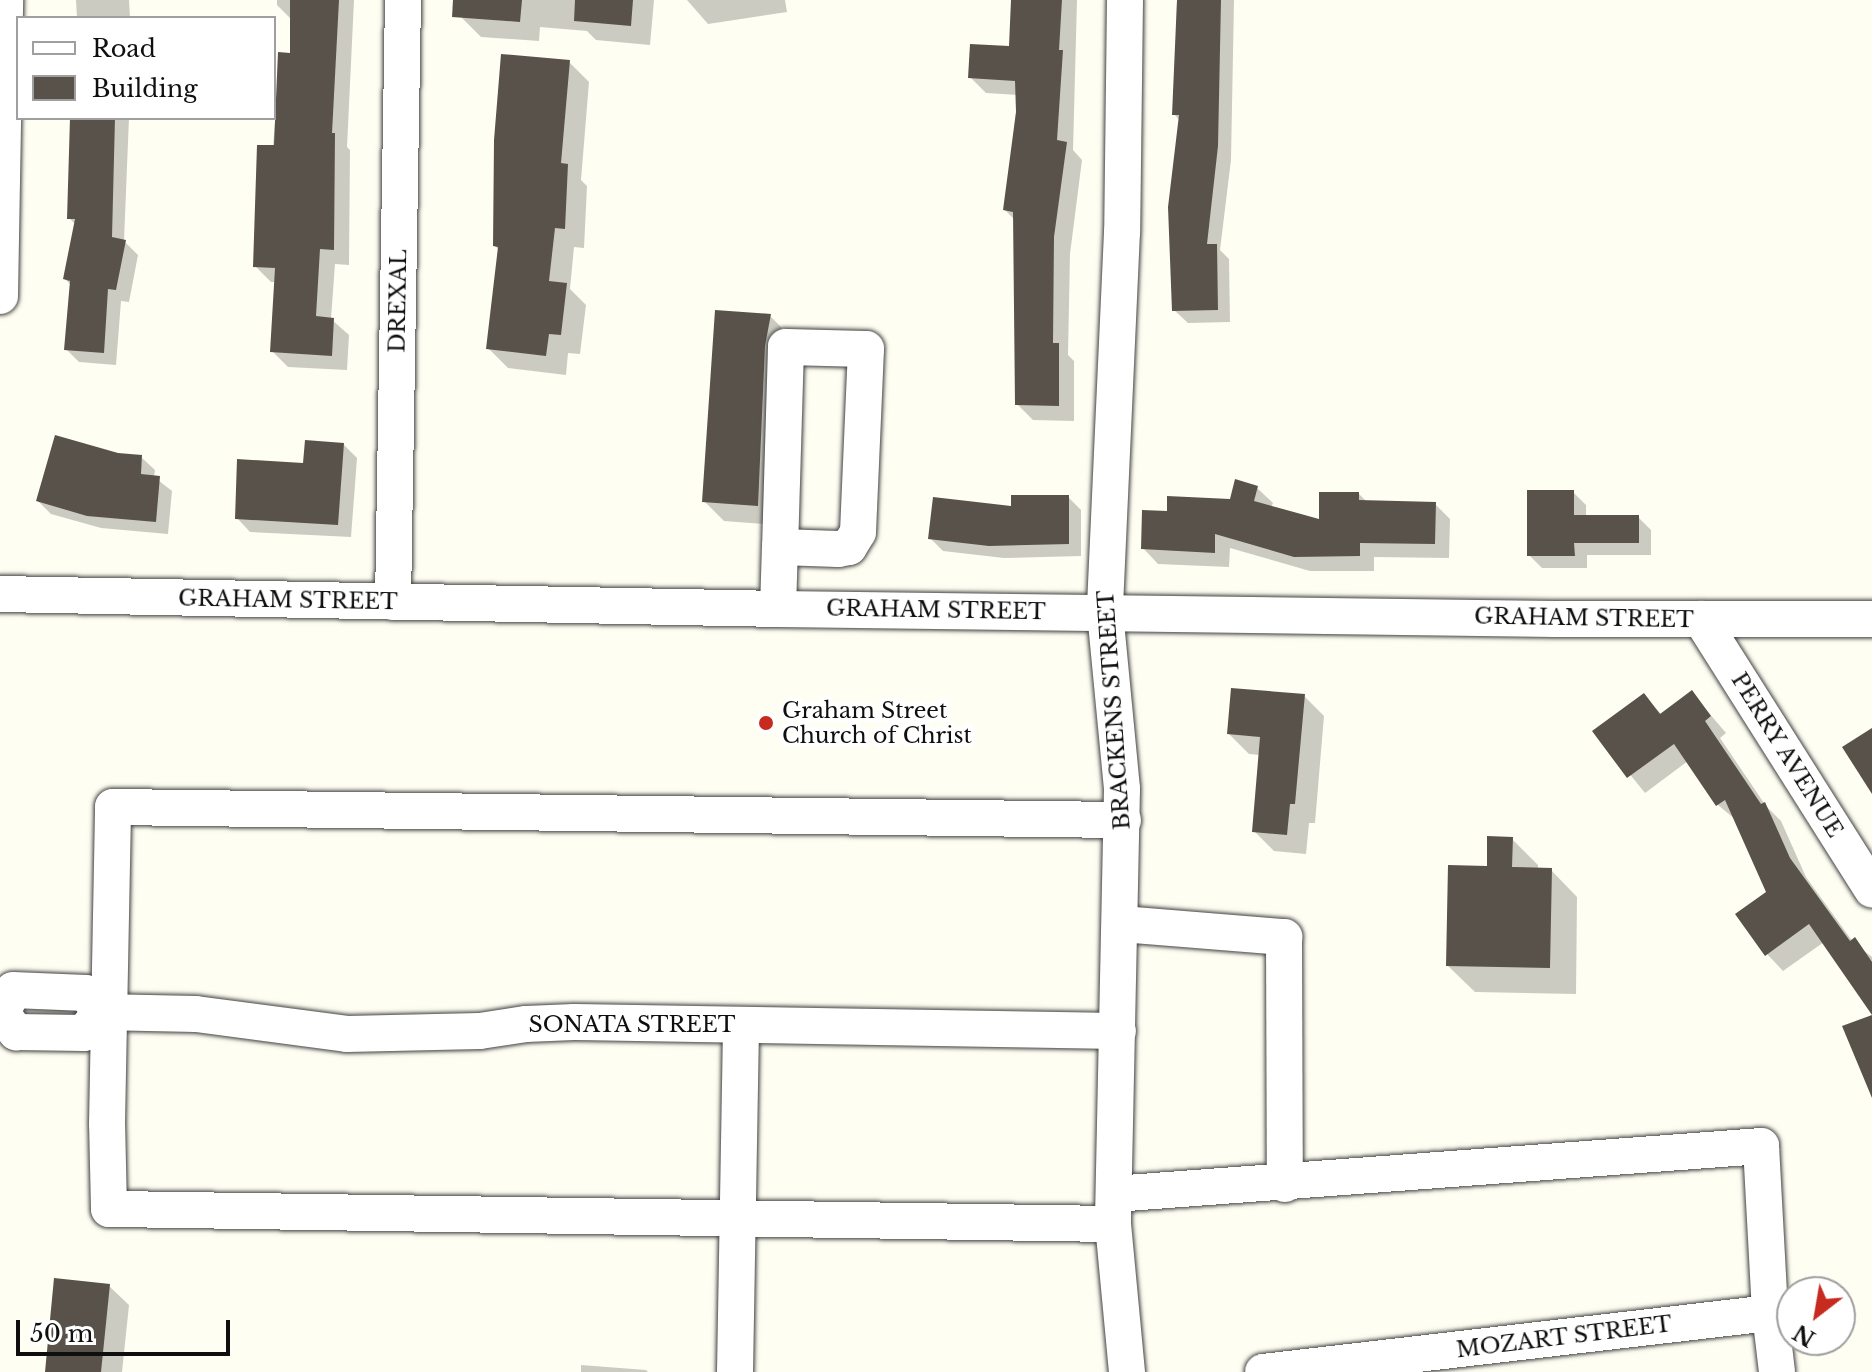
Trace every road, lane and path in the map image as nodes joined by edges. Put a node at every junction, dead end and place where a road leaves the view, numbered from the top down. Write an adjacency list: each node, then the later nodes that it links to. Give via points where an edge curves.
1 (5, 0): 4 (street)
2 (403, 0): 7 (street, DREXAL)
3 (1125, 0): 9 (street, BRACKENS STREET, via 1122,232)
4 (0, 296)
5 (780, 547): 5 (street, via 849,547 858,532 866,349 786,347); 8 (street)
6 (0, 594): 7 (street, GRAHAM STREET)
7 (393, 602): 8 (street, GRAHAM STREET)
8 (778, 609): 9 (street, GRAHAM STREET)
9 (1105, 612): 10 (street, GRAHAM STREET); 12 (street, BRACKENS STREET)
10 (1701, 619): 11 (street, GRAHAM STREET); 13 (street, PERRY AVENUE)
11 (1872, 619)
12 (1123, 820): 14 (street, BRACKENS STREET); 16 (street, via 113,807)
13 (1872, 890)
14 (1121, 924): 18 (street, BRACKENS STREET); 19 (street, via 1284,937)
15 (1, 1012): 16 (street, via 13,990 86,993)
16 (105, 1012): 17 (street, SONATA STREET, via 196,1014 347,1034 480,1031 574,1022); 21 (street, via 109,1209)
17 (741, 1025): 18 (street, SONATA STREET); 21 (street)
18 (1118, 1031): 20 (street, BRACKENS STREET)
19 (1285, 1184): 20 (street); 22 (street, via 1761,1146)
20 (1113, 1209): 21 (street); 24 (street, BRACKENS STREET)
21 (737, 1220): 23 (street)
22 (1770, 1313): 25 (street, MOZART STREET); 26 (street)
23 (735, 1372)
24 (1127, 1372)
25 (1263, 1372)
26 (1777, 1372)

